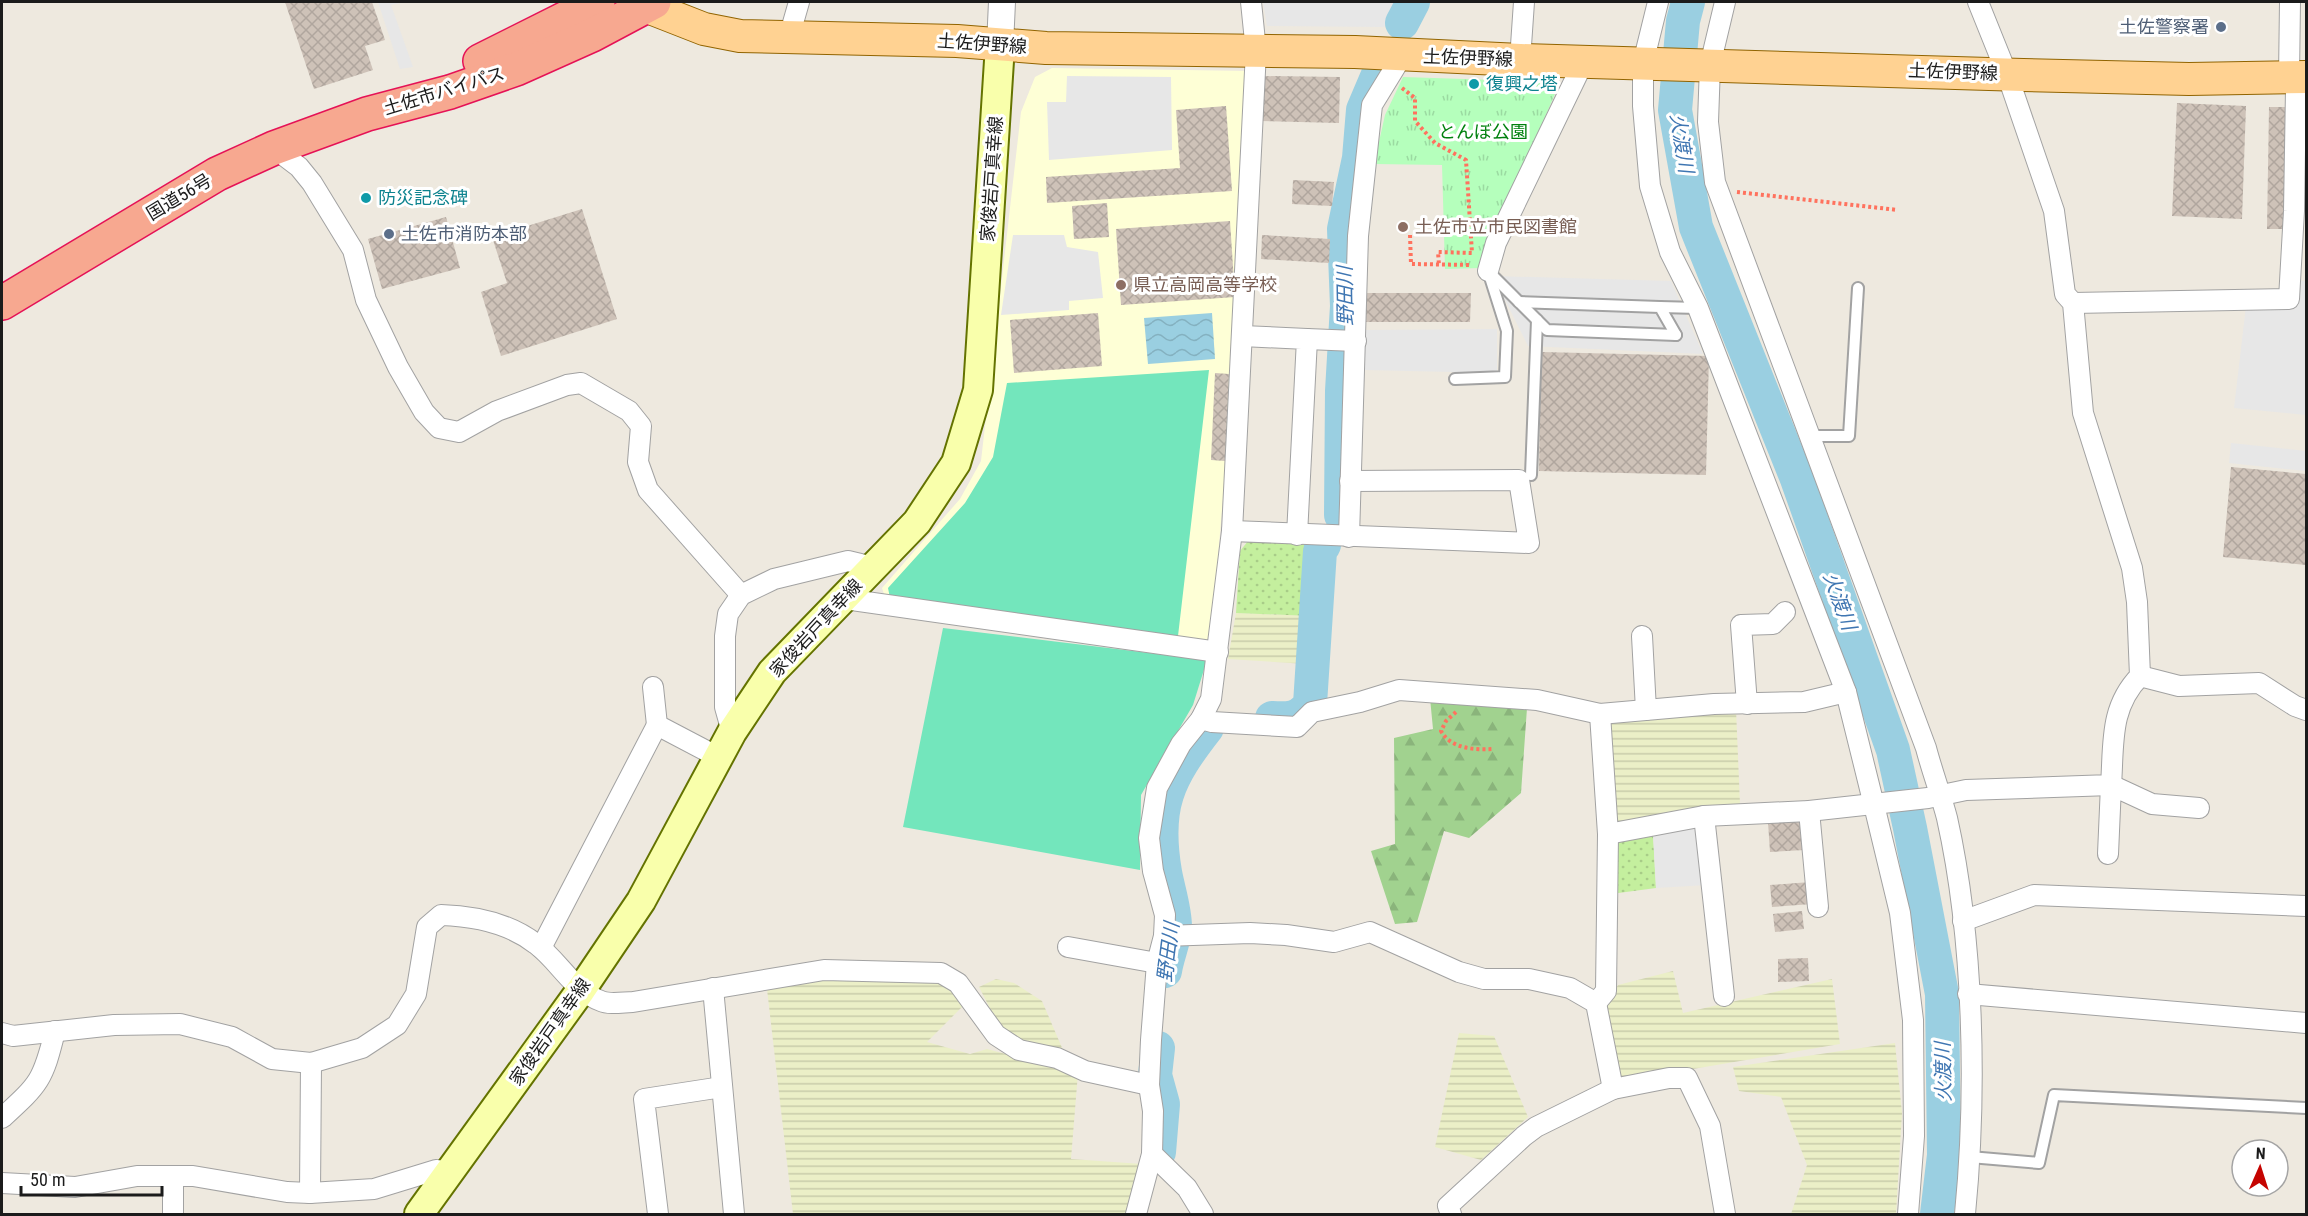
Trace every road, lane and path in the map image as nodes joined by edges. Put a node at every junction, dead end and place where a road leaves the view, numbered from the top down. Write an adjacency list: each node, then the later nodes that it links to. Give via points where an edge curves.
1 (598, 2): 21 (highway, 土佐市バイパス)
2 (799, 2): 11 (street)
3 (1002, 2): 12 (street)
4 (1251, 2): 13 (street)
5 (1524, 2): 14 (street)
6 (1658, 2): 16 (street)
7 (1725, 2): 17 (street)
8 (1978, 2): 19 (street)
9 (2290, 2): 20 (street)
10 (645, 3): 11 (main road, 土佐伊野線, via 704,28 740,36); 21 (highway, 土佐市バイパス, via 516,69)
11 (789, 37): 12 (main road, 土佐伊野線)
12 (1000, 45): 13 (main road, 土佐伊野線); 45 (main road, 家俊岩戸真幸線, via 978,390 956,463 917,522)
13 (1256, 51): 18 (main road, 土佐伊野線); 35 (street)
14 (1520, 60): 15 (main road, 土佐伊野線); 18 (main road, 土佐伊野線)
15 (1584, 61): 16 (main road, 土佐伊野線); 27 (street, via 1496,243)
16 (1649, 63): 17 (main road, 土佐伊野線); 33 (street, via 1643,106 1650,186 1670,252)
17 (1707, 65): 19 (main road, 土佐伊野線); 23 (street, via 1708,122)
18 (1395, 67): 26 (path, via 1415,98 1415,121 1435,143 1466,160 1472,252 1438,252); 37 (street, via 1372,105 1358,236)
19 (2007, 74): 20 (main road, 土佐伊野線, via 2189,79); 31 (street, via 2055,211 2065,294)
20 (2298, 77): 31 (street, via 2289,299)
21 (367, 114): 22 (highway, 国道56号)
22 (274, 148): 30 (highway, 国道56号, via 217,174); 46 (street, via 312,183 353,250 366,300 398,367 424,412 439,428 459,432 497,411 581,383 629,411 641,426 638,462 648,490)
23 (1718, 190): 24 (path); 39 (street)
24 (1898, 210)
25 (1410, 235): 26 (path, via 1411,264)
26 (1439, 265): 27 (path)
27 (1489, 268): 29 (lane); 38 (lane, via 1507,331 1505,377)
28 (1858, 288): 39 (lane, via 1849,436)
29 (1519, 302): 32 (lane); 34 (lane)
30 (2, 303)
31 (2073, 303): 51 (street, via 2083,413 2132,568)
32 (1660, 307): 33 (lane); 34 (lane, via 1676,335 1547,330)
33 (1698, 308): 53 (street)
34 (1537, 320): 40 (lane)
35 (1242, 336): 36 (street); 42 (street)
36 (1307, 339): 37 (street); 43 (street)
37 (1356, 340): 41 (street)
38 (1455, 379)
39 (1811, 436): 65 (street, via 1926,748)
40 (1531, 475)
41 (1350, 481): 44 (street); 44 (street, via 1519,480 1529,543)
42 (1233, 531): 43 (street); 50 (street)
43 (1297, 535): 44 (street)
44 (1349, 537)
45 (873, 567): 46 (street, via 848,561 774,579); 47 (main road, 家俊岩戸真幸線)
46 (741, 595): 61 (street, via 728,614 725,636 725,708)
47 (845, 599): 50 (street); 61 (main road, 家俊岩戸真幸線, via 772,672)
48 (1785, 612): 55 (street, via 1773,624 1741,625)
49 (1642, 636): 56 (street)
50 (1218, 652): 59 (street, via 1211,699)
51 (2140, 676): 57 (street, via 2179,686 2259,683); 64 (street, via 2128,688 2116,712)
52 (653, 687): 60 (street)
53 (1846, 692): 55 (street, via 1804,702); 66 (street)
54 (1489, 696): 58 (street, via 1537,700); 59 (street, via 1399,690 1312,712 1297,728); 62 (path, via 1461,708 1441,731 1453,744)
55 (1747, 704): 56 (street)
56 (1646, 710): 58 (street)
57 (2307, 710)
58 (1600, 714): 70 (street)
59 (1201, 719): 75 (street, via 1181,744 1158,788 1149,838 1165,915)
60 (657, 724): 63 (street); 77 (street)
61 (732, 732): 63 (main road, 家俊岩戸真幸線)
62 (1493, 749)
63 (718, 757): 80 (main road, 家俊岩戸真幸線, via 641,901)
64 (2111, 785): 65 (street, via 1976,789); 67 (street, via 2152,804); 71 (street)
65 (1934, 798): 66 (street); 74 (street, via 1946,818)
66 (1880, 804): 68 (street); 107 (street, via 1900,914 1912,1020 1914,1136)
67 (2199, 808)
68 (1809, 812): 69 (street); 73 (street)
69 (1704, 816): 70 (street); 82 (street)
70 (1608, 834): 83 (street, via 1606,991)
71 (2108, 854)
72 (2307, 906): 74 (street, via 2034,895)
73 (1818, 907)
74 (1963, 921): 81 (street)
75 (1164, 936): 78 (street); 83 (street, via 1250,933 1334,942 1370,932 1459,972 1484,979 1529,979 1570,988)
76 (1068, 947): 78 (street)
77 (541, 948): 80 (street); 87 (street, via 512,929 467,916 441,915 427,927 416,994 397,1025 362,1048)
78 (1157, 963): 88 (street)
79 (713, 988): 80 (street, via 633,1002 603,1002); 88 (street, via 824,970 941,973 958,983 996,1035 1019,1050 1057,1058 1085,1071); 89 (street)
80 (581, 990): 95 (main road, 家俊岩戸真幸線)
81 (1968, 994): 84 (street); 94 (street)
82 (1724, 996)
83 (1596, 1004): 90 (street)
84 (2307, 1023)
85 (55, 1032): 86 (street, via 13,1036); 87 (street, via 114,1025 180,1024 232,1037 272,1059); 92 (street, via 46,1070 34,1089)
86 (2, 1033)
87 (311, 1063): 98 (street)
88 (1149, 1085): 93 (street)
89 (722, 1087): 101 (street, via 644,1099); 102 (street)
90 (1613, 1089): 105 (street, via 1524,1136 1449,1206); 106 (street, via 1687,1078 1710,1126)
91 (2307, 1108): 94 (lane, via 2054,1095 2039,1163)
92 (2, 1118)
93 (1152, 1154): 103 (street); 104 (street, via 1187,1188)
94 (1970, 1157): 108 (street)
95 (449, 1172): 98 (street, via 436,1170 374,1188); 100 (main road, 家俊岩戸真幸線)
96 (173, 1176): 97 (street, via 137,1176 75,1187); 98 (street); 99 (street)
97 (2, 1183)
98 (310, 1193)
99 (173, 1215)
100 (419, 1215)
101 (658, 1215)
102 (734, 1215)
103 (1136, 1215)
104 (1203, 1215)
105 (1451, 1215)
106 (1725, 1215)
107 (1908, 1215)
108 (1965, 1215)

